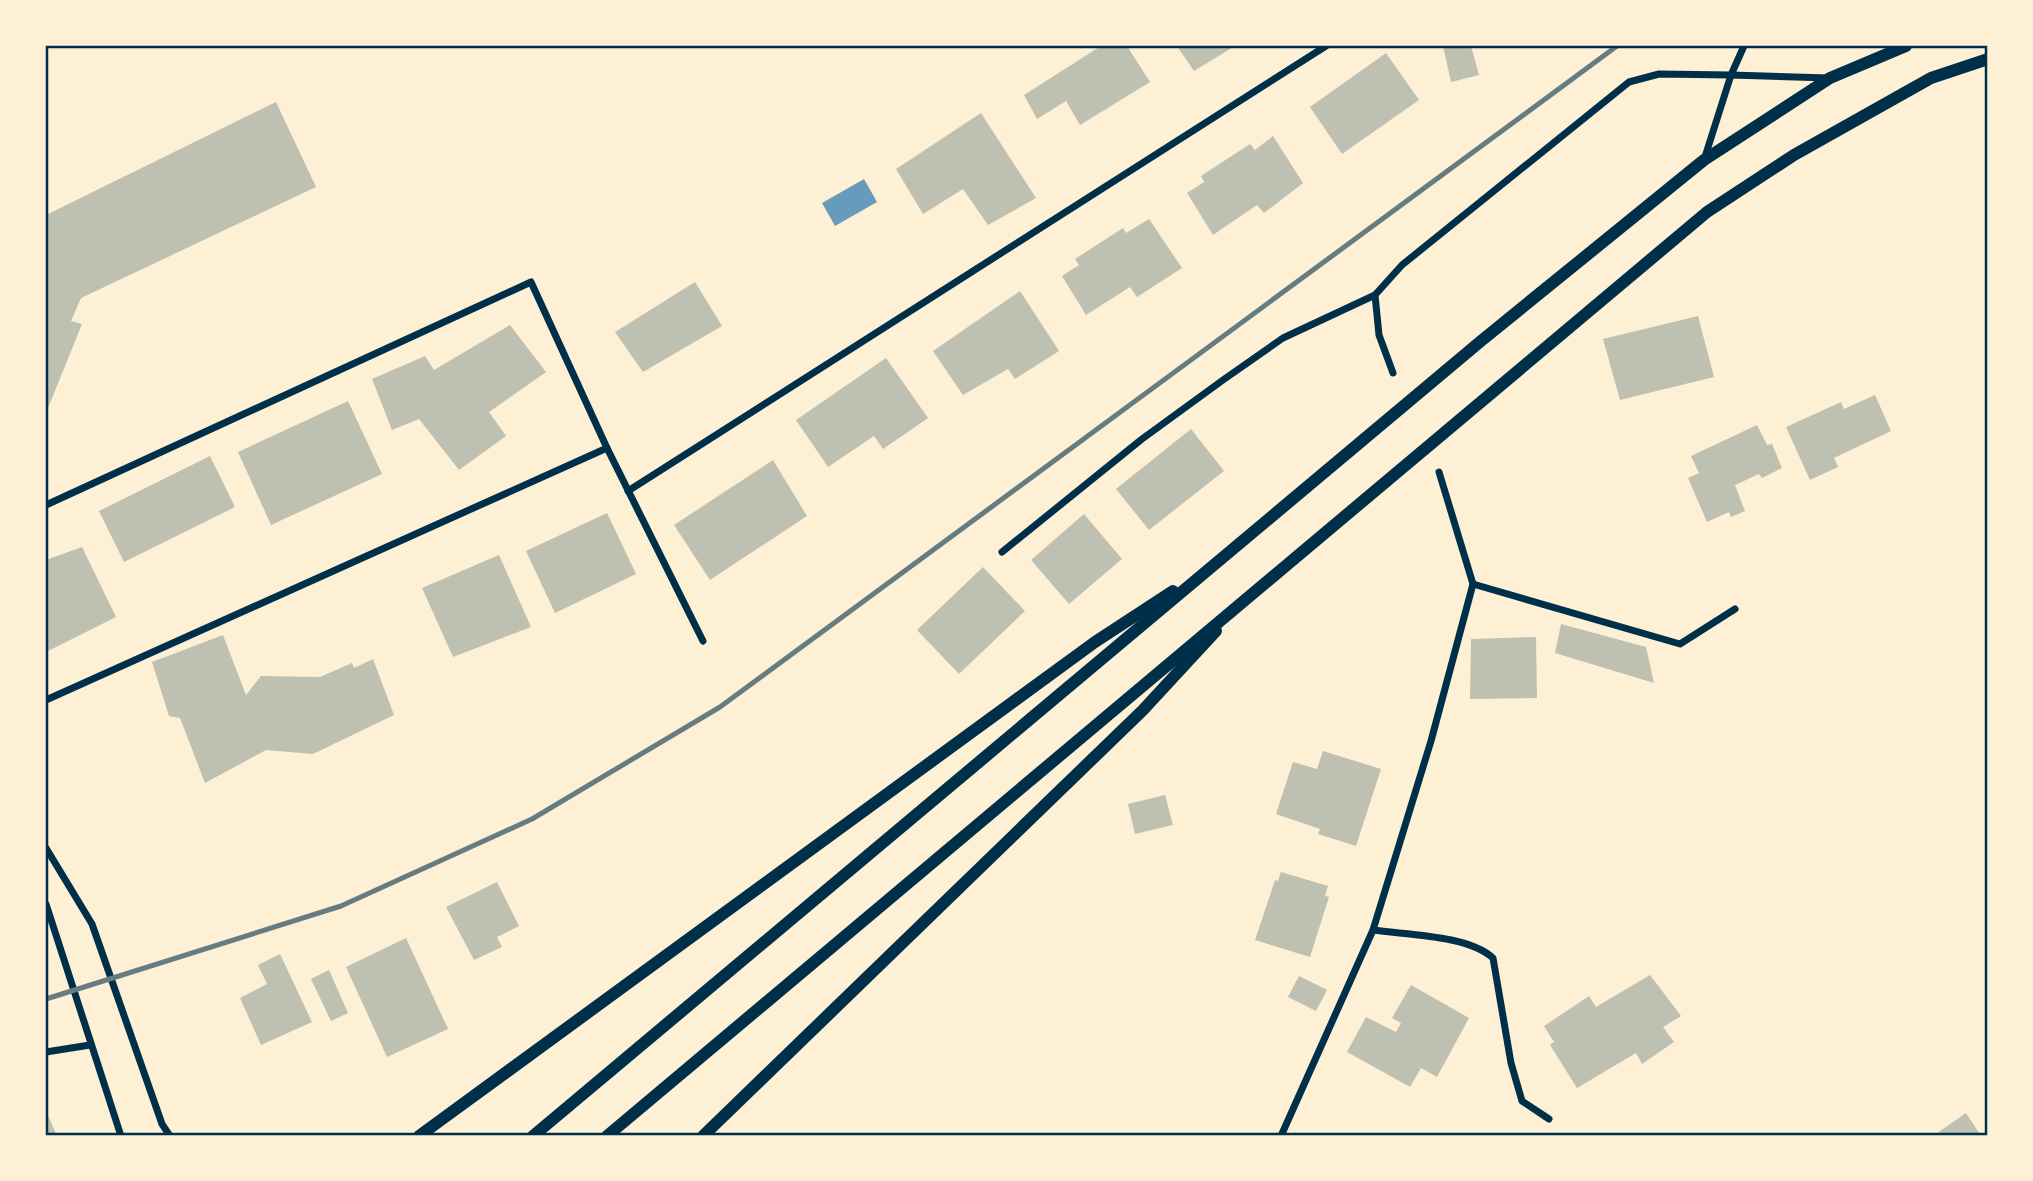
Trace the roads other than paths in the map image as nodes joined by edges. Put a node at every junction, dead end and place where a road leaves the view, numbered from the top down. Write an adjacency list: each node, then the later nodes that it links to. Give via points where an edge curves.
1 (1326, 46): 12 (street)
2 (1744, 46): 5 (street)
3 (1906, 46): 6 (street)
4 (1987, 60): 17 (street, via 1931,78 1794,155 1707,212)
5 (1731, 75): 6 (street); 7 (street); 8 (street, via 1659,74 1629,82 1402,265)
6 (1830, 78): 7 (street)
7 (1704, 160): 15 (street)
8 (1375, 295): 9 (street, via 1380,335); 14 (street, via 1283,338 1142,439)
9 (1393, 373)
10 (607, 448): 12 (street); 13 (street, via 531,282); 20 (street)
11 (1439, 472): 16 (street)
12 (628, 491): 19 (street)
13 (46, 505)
14 (1002, 552)
15 (1217, 563): 29 (street, via 1094,642); 30 (street)
16 (1473, 584): 18 (street, via 1680,644); 23 (street)
17 (1252, 592): 31 (street); 32 (street, via 1143,710)
18 (1735, 609)
19 (703, 641)
20 (46, 700)
21 (46, 848): 28 (street, via 92,924 162,1125)
22 (46, 904): 24 (street)
23 (1373, 930): 26 (street, via 1466,943 1493,958 1522,1101); 33 (street)
24 (90, 1045): 25 (street); 27 (street)
25 (46, 1052)
26 (1549, 1119)
27 (121, 1136)
28 (170, 1136)
29 (419, 1136)
30 (533, 1136)
31 (607, 1136)
32 (703, 1136)
33 (1281, 1136)

